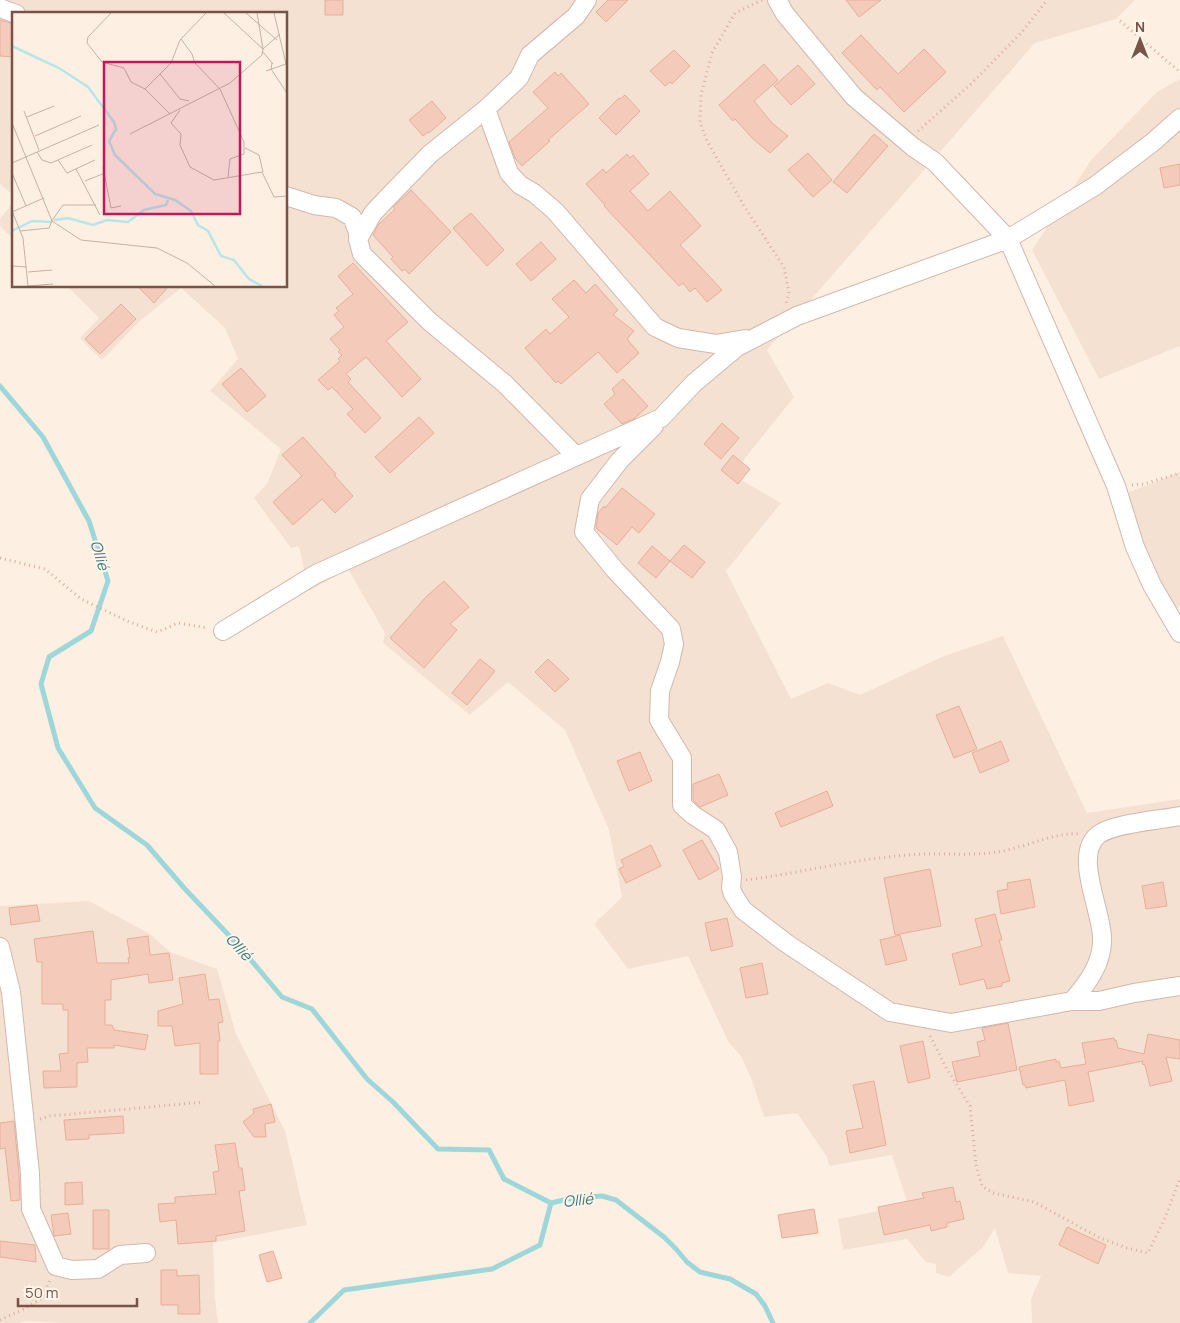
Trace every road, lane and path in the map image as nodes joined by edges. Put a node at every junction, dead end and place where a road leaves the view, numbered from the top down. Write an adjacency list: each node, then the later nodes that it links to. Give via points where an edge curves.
1 (587, 0): 9 (street, via 576,16 530,54 519,78)
2 (763, 0): 15 (path, via 735,13 712,53 701,95 700,122 707,141 744,206 784,267 790,293)
3 (777, 0): 11 (street, via 854,97)
4 (1047, 0): 11 (path, via 1022,32 970,85)
5 (0, 8): 6 (street)
6 (12, 12)
7 (1120, 21): 8 (path)
8 (1180, 72)
9 (486, 109): 13 (street, via 430,154 373,213); 16 (street, via 509,173 555,211 655,327 678,338 716,344)
10 (1180, 118): 14 (street, via 1095,186)
11 (906, 141): 14 (street, via 935,162)
12 (288, 197): 13 (street, via 336,208 352,217)
13 (358, 239): 18 (street, via 362,254 416,309 505,384)
14 (1008, 239): 15 (street); 20 (street)
15 (780, 325): 16 (street)
16 (755, 337): 17 (street, via 737,347 694,383)
17 (661, 418): 18 (street); 26 (street, via 620,460 590,499 584,532 671,629 674,644 660,691 659,720 682,758 682,805 716,830 728,852)
18 (576, 456): 22 (street, via 316,574)
19 (1180, 473): 20 (path, via 1144,484)
20 (1116, 486): 23 (street, via 1135,547 1152,585)
21 (0, 558): 22 (path, via 45,569 80,599 156,632 178,623)
22 (223, 631)
23 (1180, 633)
24 (1180, 816): 25 (street, via 1116,827)
25 (1099, 835): 26 (path, via 1069,833 1003,851 909,855 838,863); 30 (street, via 1088,856 1102,938 1098,962 1088,982)
26 (732, 882): 31 (street, via 733,894 743,910 786,943 890,1012)
27 (0, 947): 28 (street)
28 (2, 967): 33 (street, via 11,992)
29 (1180, 986): 30 (street, via 1099,1001)
30 (1072, 1001): 31 (street, via 951,1023)
31 (921, 1018): 34 (path, via 970,1106 976,1165 982,1186 994,1193 1034,1202 1100,1238 1148,1253)
32 (204, 1102): 33 (path, via 50,1116)
33 (25, 1123): 36 (street, via 31,1209)
34 (1180, 1178)
35 (146, 1253): 36 (street, via 120,1255 98,1269 72,1270)
36 (56, 1266): 37 (path, via 41,1299)
37 (0, 1320)

